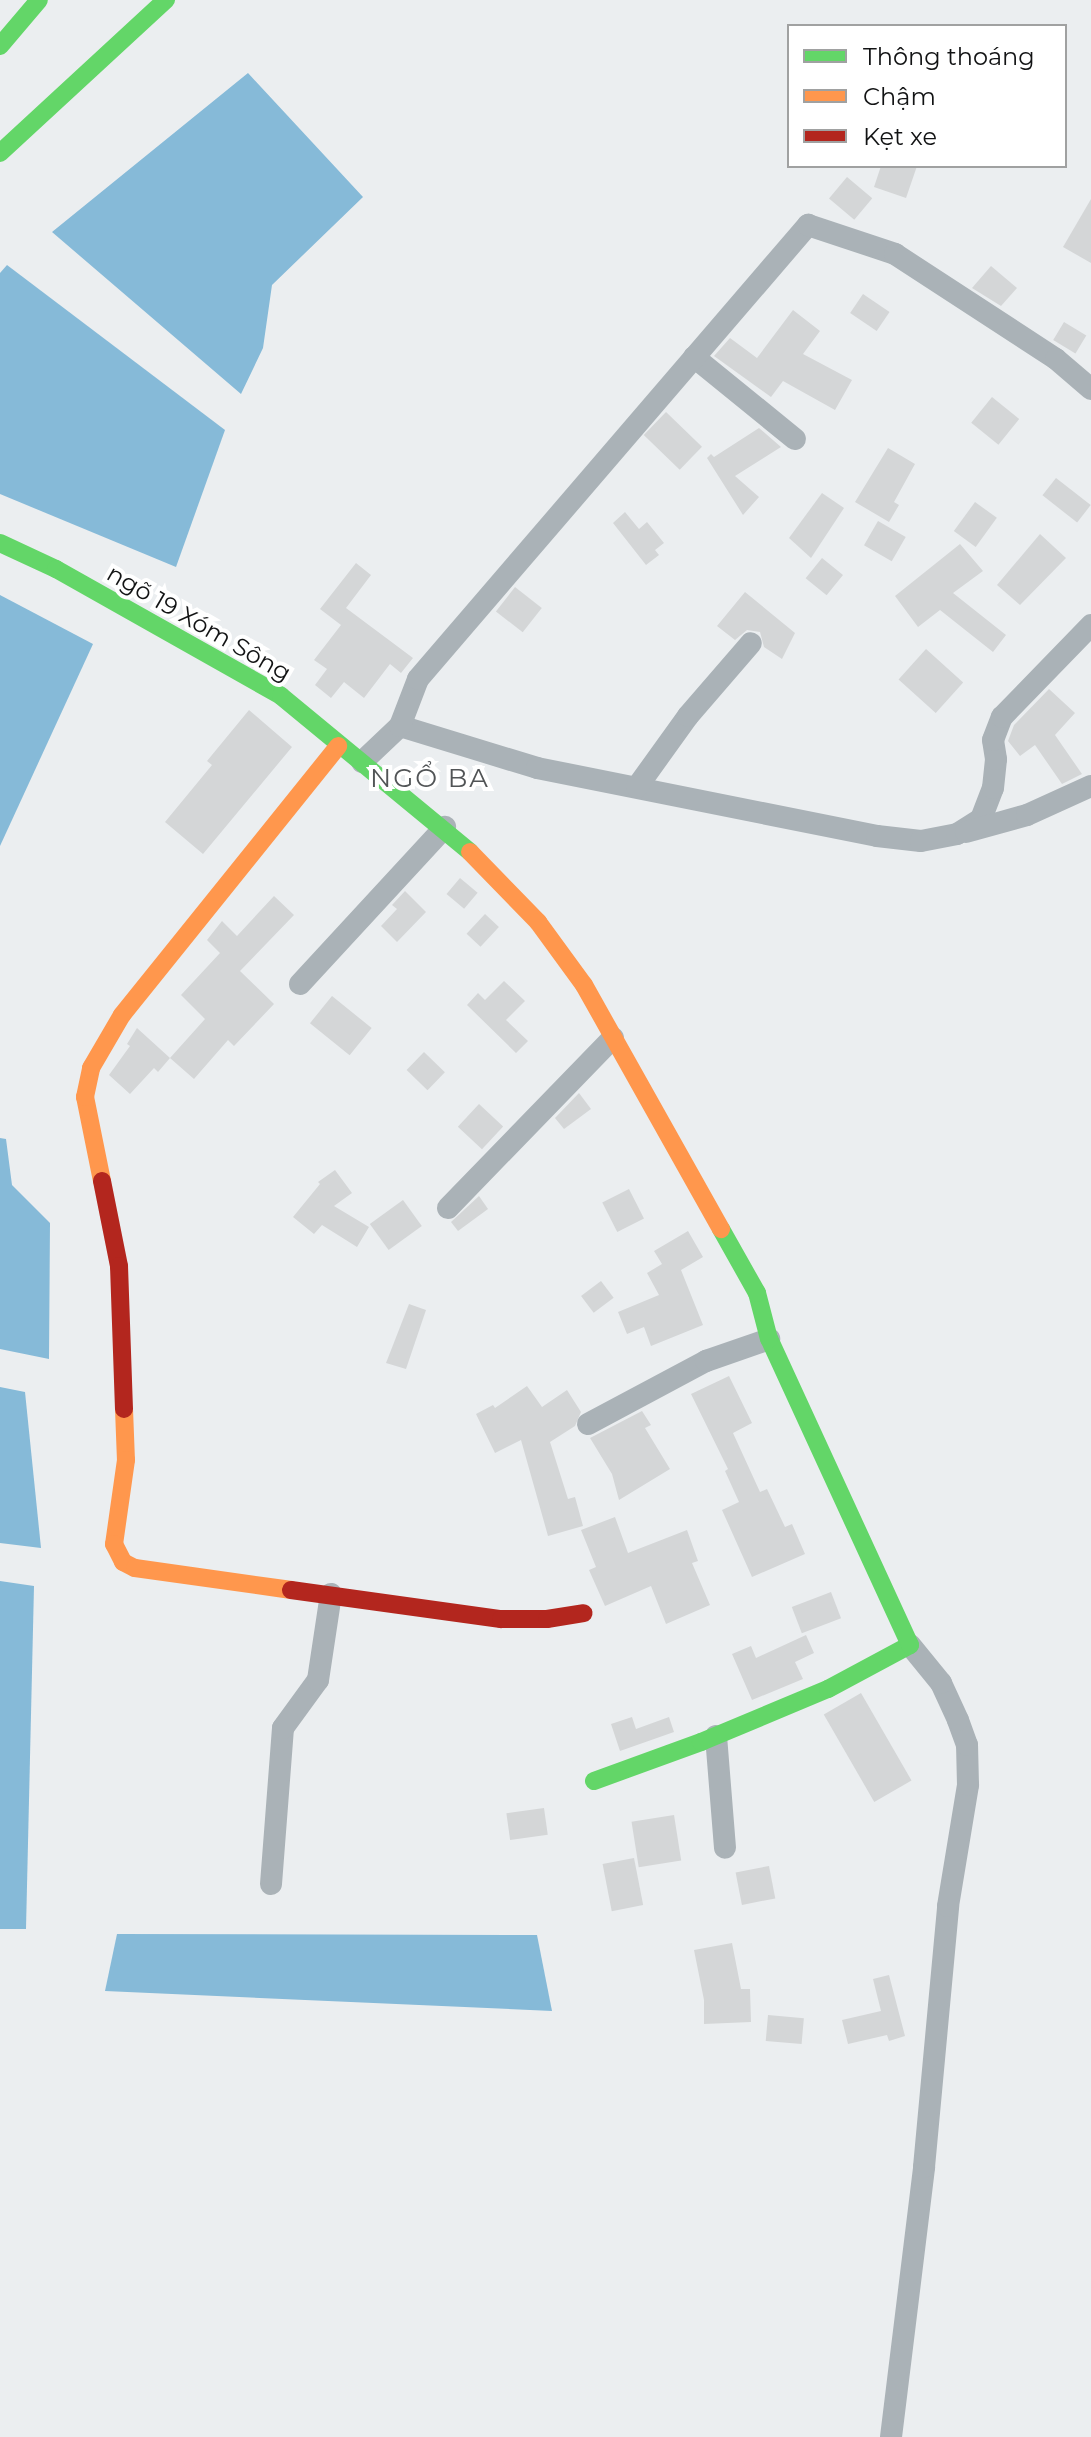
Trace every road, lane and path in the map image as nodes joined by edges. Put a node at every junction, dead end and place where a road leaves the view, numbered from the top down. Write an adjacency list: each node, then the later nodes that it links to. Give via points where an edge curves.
1 (38, 0): 3 (street); 4 (street)
2 (166, 0): 5 (street)
3 (0, 31)
4 (0, 46)
5 (0, 153)
6 (694, 357): 7 (street, via 808,225 895,254 1056,359); 8 (street); 12 (street, via 418,679)
7 (1091, 389)
8 (795, 439)
9 (0, 543): 13 (street, ngõ 19 Xóm Sông, via 245,673 281,696)
10 (1091, 625): 18 (street, via 1002,717 993,740 996,759 988,807 981,819)
11 (751, 643): 16 (street, via 688,716)
12 (400, 726): 14 (street); 16 (street, via 537,768)
13 (338, 746): 14 (street, ngõ 19 Xóm Sông); 24 (street, via 122,1015 91,1068 85,1097 119,1266 126,1460 114,1544 119,1558 135,1568)
14 (362, 762): 17 (street, ngõ 19 Xóm Sông)
15 (1091, 786): 18 (street, via 1027,815)
16 (637, 787): 18 (street, via 877,836 921,841)
17 (445, 827): 19 (street); 20 (street, ngõ 19 Xóm Sông, via 538,922 584,985)
18 (957, 834)
19 (300, 984)
20 (613, 1038): 21 (street); 22 (street, ngõ 19 Xóm Sông, via 757,1293)
21 (448, 1208)
22 (769, 1339): 23 (street, via 706,1361); 26 (street, ngõ 19 Xóm Sông)
23 (588, 1424)
24 (331, 1594): 25 (street, via 501,1619); 30 (street, via 318,1680 283,1728)
25 (584, 1613)
26 (910, 1645): 27 (street, via 828,1689); 31 (street, via 941,1683 958,1720 967,1745 968,1785 948,1906)
27 (716, 1736): 28 (street); 29 (street)
28 (594, 1781)
29 (725, 1848)
30 (271, 1884)
31 (891, 2437)

